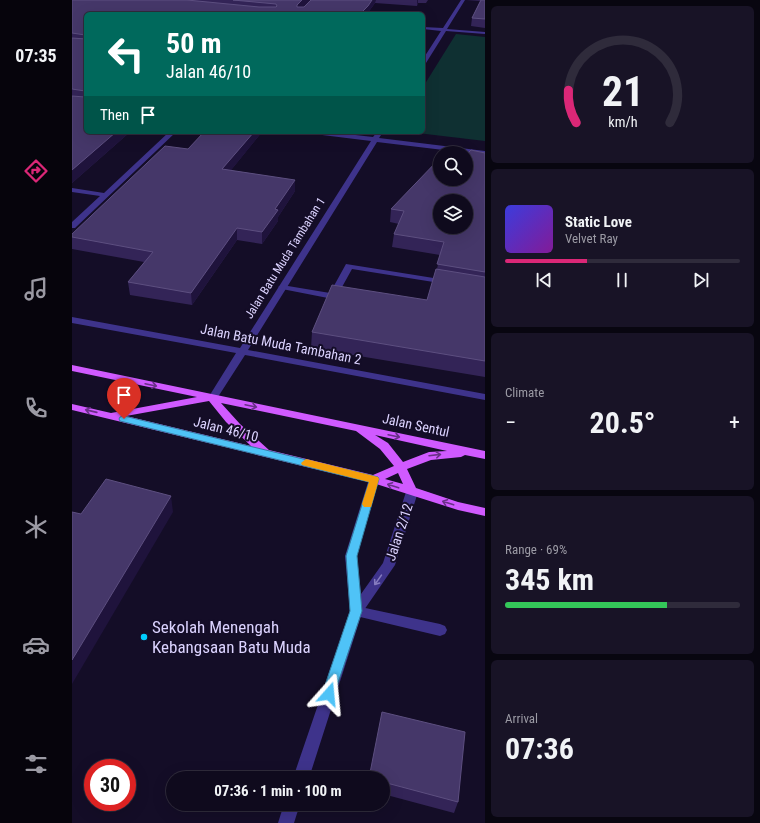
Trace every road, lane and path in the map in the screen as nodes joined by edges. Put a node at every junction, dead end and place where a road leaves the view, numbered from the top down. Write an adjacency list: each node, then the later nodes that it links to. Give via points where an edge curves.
1 (463, 0): 3 (street)
2 (425, 28): 3 (street)
3 (444, 30): 4 (street); 5 (street)
4 (485, 33)
5 (425, 60)
6 (171, 134): 12 (street)
7 (329, 134): 9 (street)
8 (379, 134): 9 (street, Jalan Batu Muda Tambahan 1)
9 (375, 140): 10 (street); 15 (street, Jalan Batu Muda Tambahan 1)
10 (485, 153)
11 (72, 190): 12 (street)
12 (106, 195): 13 (street)
13 (72, 226)
14 (455, 284): 15 (street, via 349,266 333,296)
15 (282, 287): 17 (street, Jalan Batu Muda Tambahan 1)
16 (72, 320): 17 (street, Jalan Batu Muda Tambahan 2)
17 (242, 351): 19 (street, Jalan Batu Muda Tambahan 2); 20 (street, Jalan Batu Muda Tambahan 1)
18 (72, 368): 20 (main road, Jalan 46/10, one-way to 20)
19 (485, 397)
20 (212, 398): 22 (main road); 23 (main road, Jalan 46/10, one-way to 23); 25 (main road, via 225,416)
21 (72, 407): 22 (main road, Jalan 46/10, one-way to 21)
22 (109, 416): 25 (main road, Jalan 46/10)
23 (356, 428): 24 (main road, Jalan Sentul, one-way to 24); 27 (main road, via 384,446)
24 (471, 452): 26 (main road, Jalan Sentul); 27 (main road, one-way to 24, via 429,456)
25 (266, 453): 28 (main road, Jalan 46/10)
26 (485, 455)
27 (401, 467): 28 (main road); 29 (main road)
28 (374, 479): 29 (main road, one-way to 28); 31 (street, Jalan 2/12, via 351,556)
29 (412, 492): 30 (main road, one-way to 29); 31 (street, Jalan 2/12, one-way to 31, via 389,565)
30 (485, 512)
31 (356, 611): 32 (street); 33 (street, Jalan 2/12)
32 (440, 630)
33 (303, 771)
34 (290, 811): 35 (street)
35 (286, 823)

